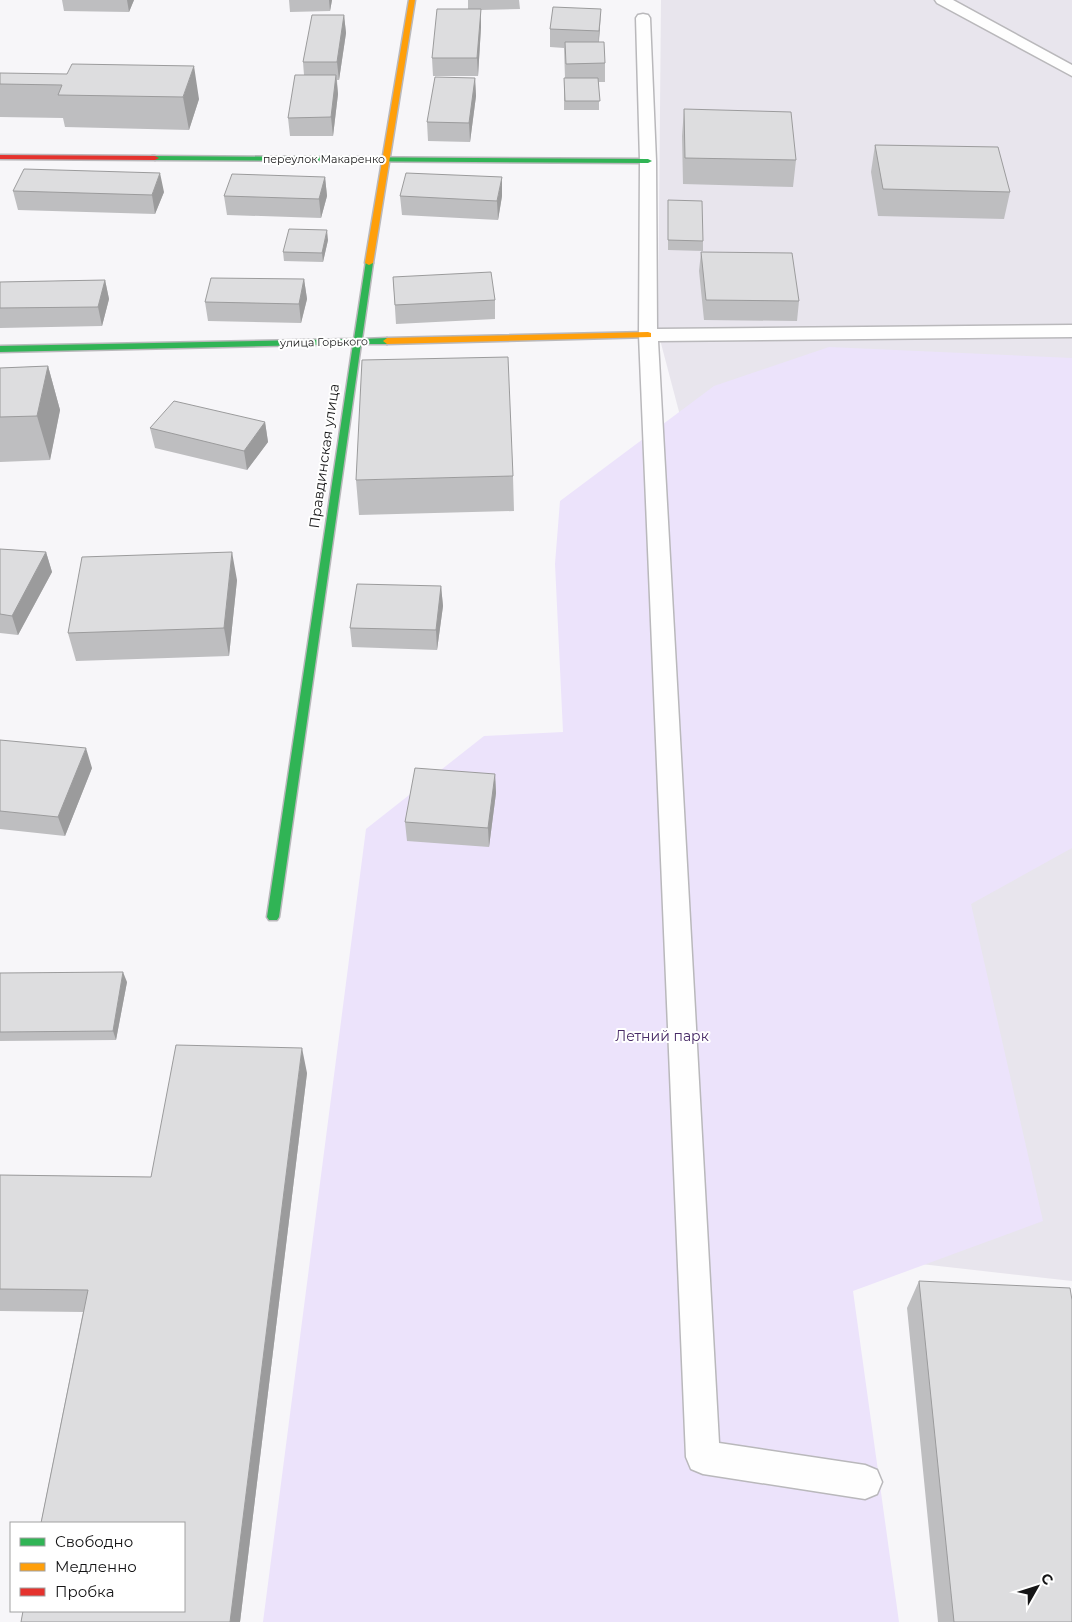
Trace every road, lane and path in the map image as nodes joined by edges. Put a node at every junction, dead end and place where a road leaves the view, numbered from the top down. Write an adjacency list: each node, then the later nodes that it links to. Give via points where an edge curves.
1 (412, 0): 6 (street, Правдинская улица)
2 (942, 0): 4 (lane)
3 (643, 18): 7 (lane)
4 (1072, 71)
5 (0, 157): 6 (street, переулок Макаренко)
6 (385, 160): 7 (street, переулок Макаренко); 10 (street, Правдинская улица)
7 (648, 161): 9 (lane)
8 (1072, 332): 9 (lane)
9 (648, 335): 10 (street, улица Горького); 13 (lane, via 703,1457)
10 (356, 341): 11 (street, улица Горького); 12 (street, Правдинская улица)
11 (0, 349)
12 (273, 916)
13 (864, 1482)

